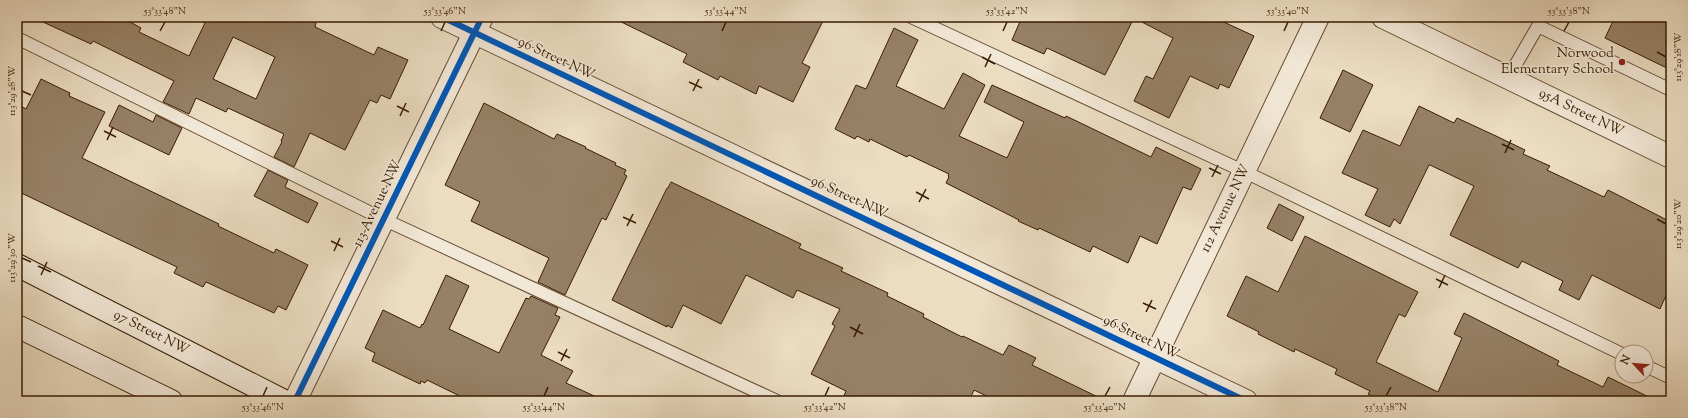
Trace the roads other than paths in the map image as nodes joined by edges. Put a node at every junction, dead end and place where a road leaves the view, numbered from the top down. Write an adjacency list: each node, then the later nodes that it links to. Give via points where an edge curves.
1 (442, 17): 5 (street, 96 Street NW)
2 (911, 17): 10 (lane)
3 (1318, 17): 10 (street, 112 Avenue NW)
4 (1383, 17): 7 (street, 95A Street NW)
5 (478, 25): 11 (street, 113 Avenue NW); 15 (street, 96 Street NW)
6 (17, 38): 11 (lane)
7 (1508, 78): 8 (lane, via 1538,26); 9 (street, 95A Street NW)
8 (1671, 90)
9 (1671, 157)
10 (1243, 172): 14 (lane); 15 (street, 112 Avenue NW)
11 (384, 219): 20 (street, 113 Avenue NW); 21 (lane)
12 (17, 265): 19 (street, 97 Street NW)
13 (17, 326): 18 (street)
14 (1614, 350)
15 (1155, 357): 22 (street, 112 Avenue NW); 23 (street, 96 Street NW)
16 (1654, 370): 17 (lane)
17 (1671, 378)
18 (171, 401)
19 (284, 401)
20 (295, 401)
21 (777, 401)
22 (1134, 401)
23 (1246, 401)

